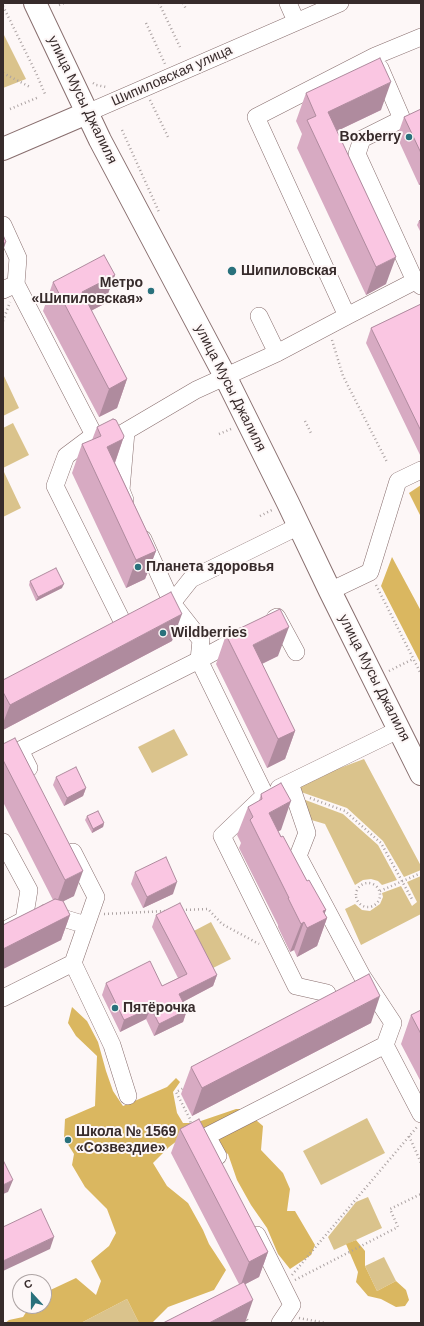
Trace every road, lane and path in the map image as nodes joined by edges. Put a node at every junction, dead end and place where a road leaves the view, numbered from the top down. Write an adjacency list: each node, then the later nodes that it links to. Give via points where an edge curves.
1 (35, 3): 24 (main road, улица Мусы Джалиля)
2 (64, 3): 7 (path)
3 (160, 3): 13 (path)
4 (183, 3): 9 (path)
5 (288, 3): 10 (street)
6 (340, 3): 10 (street, Шипиловская улица)
7 (59, 5)
8 (3, 6): 21 (path)
9 (186, 9)
10 (296, 21): 20 (street, Шипиловская улица)
11 (146, 23): 15 (path, via 165,64)
12 (421, 37): 14 (street)
13 (180, 47)
14 (375, 56): 28 (street, via 402,119 362,139 357,154); 31 (street, via 256,116)
15 (158, 67)
16 (3, 73): 19 (path)
17 (89, 80): 18 (path, via 106,88)
18 (110, 86)
19 (30, 87)
20 (144, 89): 24 (street, Шипиловская улица); 25 (path)
21 (45, 94)
22 (39, 97): 23 (path)
23 (10, 109)
24 (87, 113): 26 (main road, Шипиловская улица); 34 (main road, улица Мусы Джалиля)
25 (169, 139)
26 (3, 149)
27 (3, 225): 29 (street, via 18,258)
28 (418, 283): 31 (street)
29 (10, 287): 39 (street)
30 (259, 316): 33 (street)
31 (346, 316): 32 (street)
32 (328, 326): 33 (street); 41 (path, via 343,376)
33 (277, 353): 34 (street)
34 (225, 376): 36 (street, via 196,390); 43 (main road, улица Мусы Джалиля)
35 (305, 421): 40 (path)
36 (126, 432): 39 (street, via 111,440); 46 (street, via 121,490)
37 (234, 433): 38 (path, via 231,428)
38 (219, 434)
39 (94, 435): 46 (street, via 66,456 55,486 131,624)
40 (312, 435)
41 (387, 462)
42 (421, 470): 44 (street, via 398,481)
43 (299, 526): 45 (main road, улица Мусы Джалиля); 46 (street, via 191,579)
44 (370, 572): 45 (street); 49 (path)
45 (330, 592): 50 (main road, улица Мусы Джалиля)
46 (172, 603): 48 (street, via 201,640)
47 (296, 652): 48 (street, via 277,617)
48 (199, 660): 52 (street, via 20,750); 54 (street)
49 (421, 674)
50 (400, 729): 51 (main road, улица Мусы Джалиля); 53 (street)
51 (421, 774)
52 (38, 785)
53 (291, 788): 54 (street); 58 (path, via 345,811 381,843); 70 (street, via 307,833 298,856 362,976 393,1023)
54 (265, 795): 66 (street, via 222,836)
55 (3, 842): 61 (street, via 29,890)
56 (67, 842): 64 (street, via 96,897)
57 (421, 874): 58 (path)
58 (403, 881): 59 (path); 60 (path)
59 (380, 891): 59 (path, via 380,897 374,906 364,906 357,899 358,889 367,883)
60 (413, 901)
61 (26, 908): 64 (street); 65 (street, via 24,920)
62 (168, 911): 64 (path)
63 (176, 911): 66 (path, via 208,909 222,924)
64 (88, 920): 67 (street)
65 (3, 931)
66 (281, 956): 68 (street, via 296,986)
67 (74, 963): 69 (street); 72 (street, via 112,1045)
68 (327, 993)
69 (3, 998)
70 (385, 1046): 73 (street); 78 (street, via 207,1136)
71 (190, 1085): 75 (path, via 176,1092 190,1119)
72 (128, 1096)
73 (421, 1114)
74 (421, 1122): 76 (path)
75 (191, 1132)
76 (409, 1136): 77 (path); 81 (path)
77 (421, 1163)
78 (225, 1172)
79 (421, 1194): 81 (path, via 390,1209 398,1228)
80 (250, 1222): 81 (street)
81 (282, 1286): 83 (street, via 292,1305)
82 (242, 1309): 84 (path)
83 (282, 1319): 85 (path)
84 (249, 1323)
85 (326, 1323)

